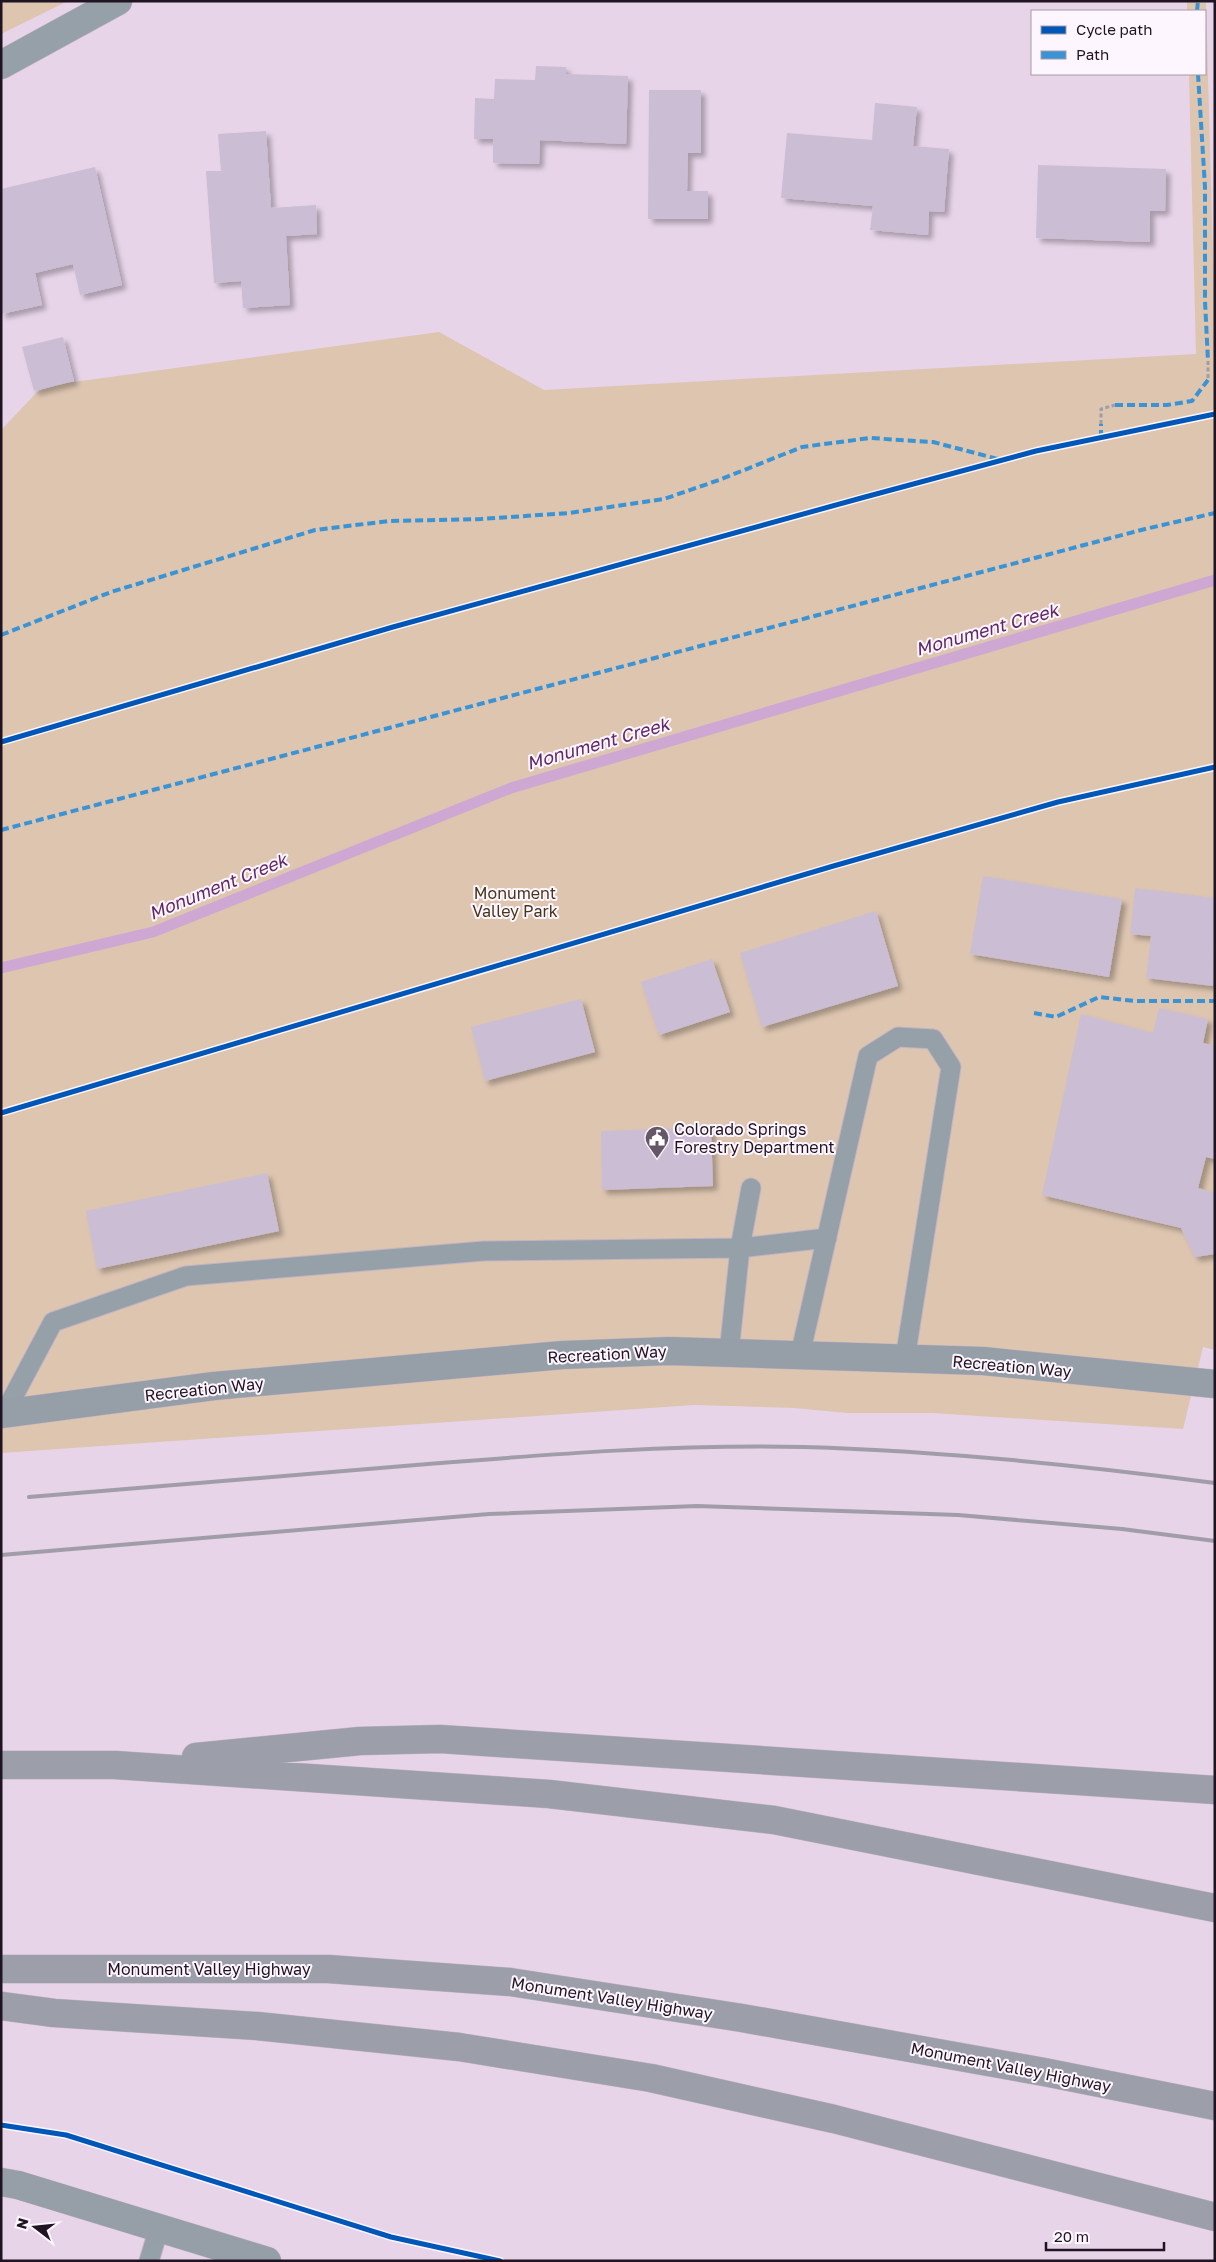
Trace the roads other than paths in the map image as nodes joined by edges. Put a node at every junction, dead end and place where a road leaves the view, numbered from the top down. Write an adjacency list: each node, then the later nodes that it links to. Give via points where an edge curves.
1 (118, 1): 2 (street)
2 (1, 65)
3 (751, 1188): 5 (lane)
4 (827, 1238): 5 (lane); 7 (lane); 8 (lane, via 868,1056 898,1037 932,1039 951,1067)
5 (740, 1248): 6 (lane); 10 (lane, via 484,1251 186,1276 53,1322)
6 (729, 1353): 7 (street, Recreation Way); 10 (street, Recreation Way, via 668,1351 563,1355 214,1386)
7 (800, 1355): 8 (street, Recreation Way)
8 (905, 1359): 9 (street, Recreation Way, via 982,1361)
9 (1215, 1384)
10 (2, 1414)
11 (1, 1765): 12 (highway)
12 (115, 1766): 13 (highway, via 360,1741 440,1739); 14 (highway, via 549,1794 774,1820)
13 (1215, 1790)
14 (1215, 1908)
15 (1, 1969): 17 (highway, Monument Valley Highway, via 328,1969 510,1982 752,2020)
16 (1, 2006): 19 (highway, via 54,2013 257,2026 459,2047 651,2078 834,2119)
17 (1215, 2106)
18 (1, 2182): 20 (street)
19 (1215, 2217)
20 (159, 2228): 21 (lane); 22 (street)
21 (149, 2261)
22 (267, 2261)

